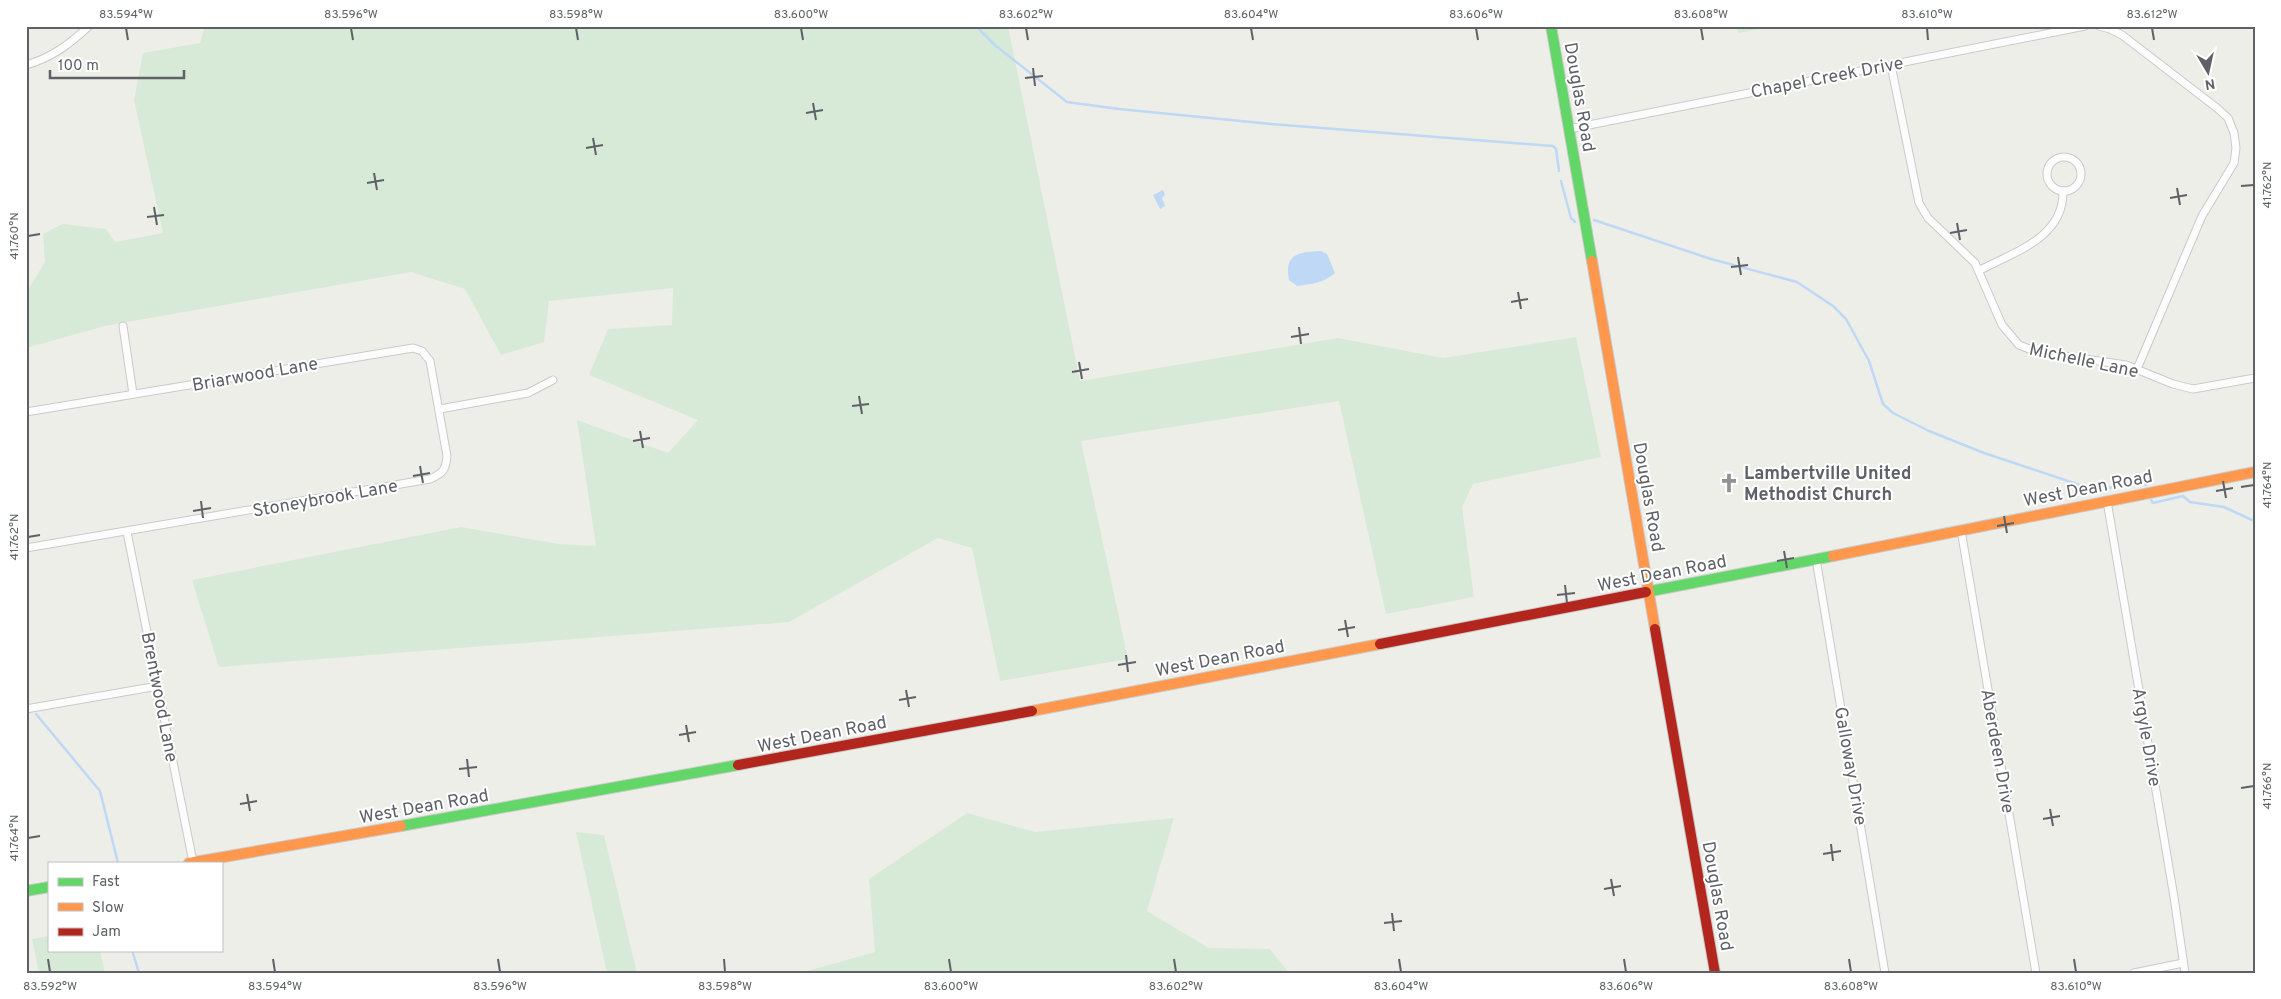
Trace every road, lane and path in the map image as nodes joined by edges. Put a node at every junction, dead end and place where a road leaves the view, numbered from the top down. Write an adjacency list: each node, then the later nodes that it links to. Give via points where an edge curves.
1 (89, 26): 5 (street, via 45,60)
2 (1551, 26): 7 (street, Douglas Road)
3 (2085, 26): 6 (street, Chapel Creek Drive)
4 (2099, 26): 11 (street, via 2122,36 2217,108 2228,118 2236,141 2234,163 2202,216)
5 (26, 65)
6 (1891, 65): 7 (street, Chapel Creek Drive); 9 (street, Michelle Lane, via 1919,203 1928,218)
7 (1569, 129): 23 (street, Douglas Road)
8 (2063, 191): 8 (street, via 2076,187 2082,174 2078,164 2067,157 2052,162 2047,174 2054,188); 9 (street, via 2061,210 2049,232)
9 (1980, 270): 11 (street, Michelle Lane, via 2002,325 2019,345 2037,352 2114,362)
10 (123, 326): 14 (street)
11 (2138, 369): 12 (street, Michelle Lane, via 2193,389)
12 (2255, 378)
13 (553, 380): 15 (street, via 528,393)
14 (133, 394): 15 (street, Briarwood Lane, via 413,348 422,351 430,361); 16 (street, Briarwood Lane)
15 (440, 409): 20 (street, Stoneybrook Lane, via 446,469 430,479)
16 (26, 412)
17 (2255, 472): 18 (street, West Dean Road)
18 (2107, 501): 19 (street, West Dean Road); 29 (street, Argyle Drive)
19 (1961, 530): 22 (street, West Dean Road); 32 (street, Aberdeen Drive)
20 (127, 532): 21 (street, Stoneybrook Lane); 24 (street, Brentwood Lane)
21 (26, 548)
22 (1816, 559): 23 (street, West Dean Road); 31 (street, Galloway Drive)
23 (1649, 593): 26 (street, West Dean Road, via 589,794); 30 (street, Douglas Road)
24 (158, 686): 25 (street); 26 (street, Brentwood Lane)
25 (26, 709)
26 (191, 862)
27 (48, 887): 28 (street)
28 (26, 891)
29 (2183, 963): 33 (street); 34 (street, Argyle Drive)
30 (1715, 973)
31 (1885, 973)
32 (2036, 973)
33 (2134, 973)
34 (2185, 973)

